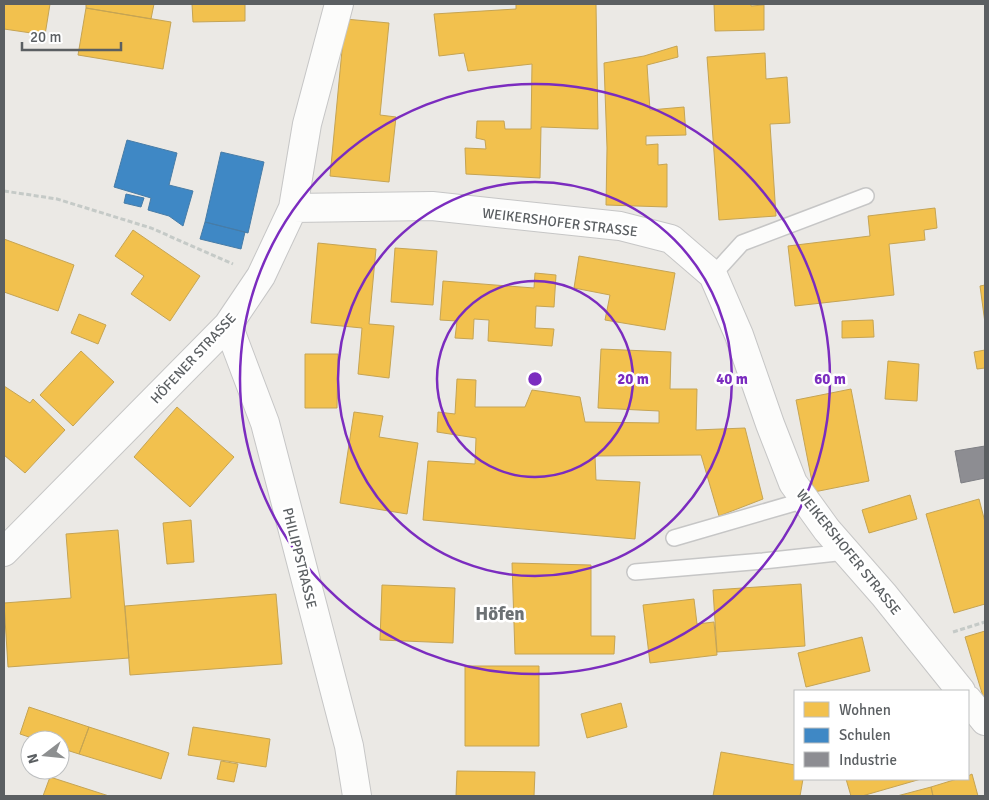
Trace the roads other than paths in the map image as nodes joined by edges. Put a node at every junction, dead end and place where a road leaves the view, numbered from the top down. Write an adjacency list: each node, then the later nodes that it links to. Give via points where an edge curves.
1 (340, 4): 3 (street, HÖFENER STRASSE, via 307,124)
2 (866, 196): 4 (lane, via 742,243)
3 (293, 208): 4 (street, WEIKERSHOFER STRASSE, via 432,206 620,226 671,239); 5 (street, HÖFENER STRASSE, via 261,276)
4 (713, 275): 6 (street, WEIKERSHOFER STRASSE, via 739,335 793,483)
5 (228, 325): 8 (street, HÖFENER STRASSE); 14 (street, PHILIPPSTRASSE, via 265,423 348,746)
6 (805, 500): 7 (lane); 9 (street, WEIKERSHOFER STRASSE)
7 (674, 538)
8 (4, 552)
9 (846, 552): 10 (lane); 11 (street, WEIKERSHOFER STRASSE)
10 (635, 572)
11 (960, 690)
12 (969, 701): 13 (street)
13 (985, 722)
14 (357, 796)

